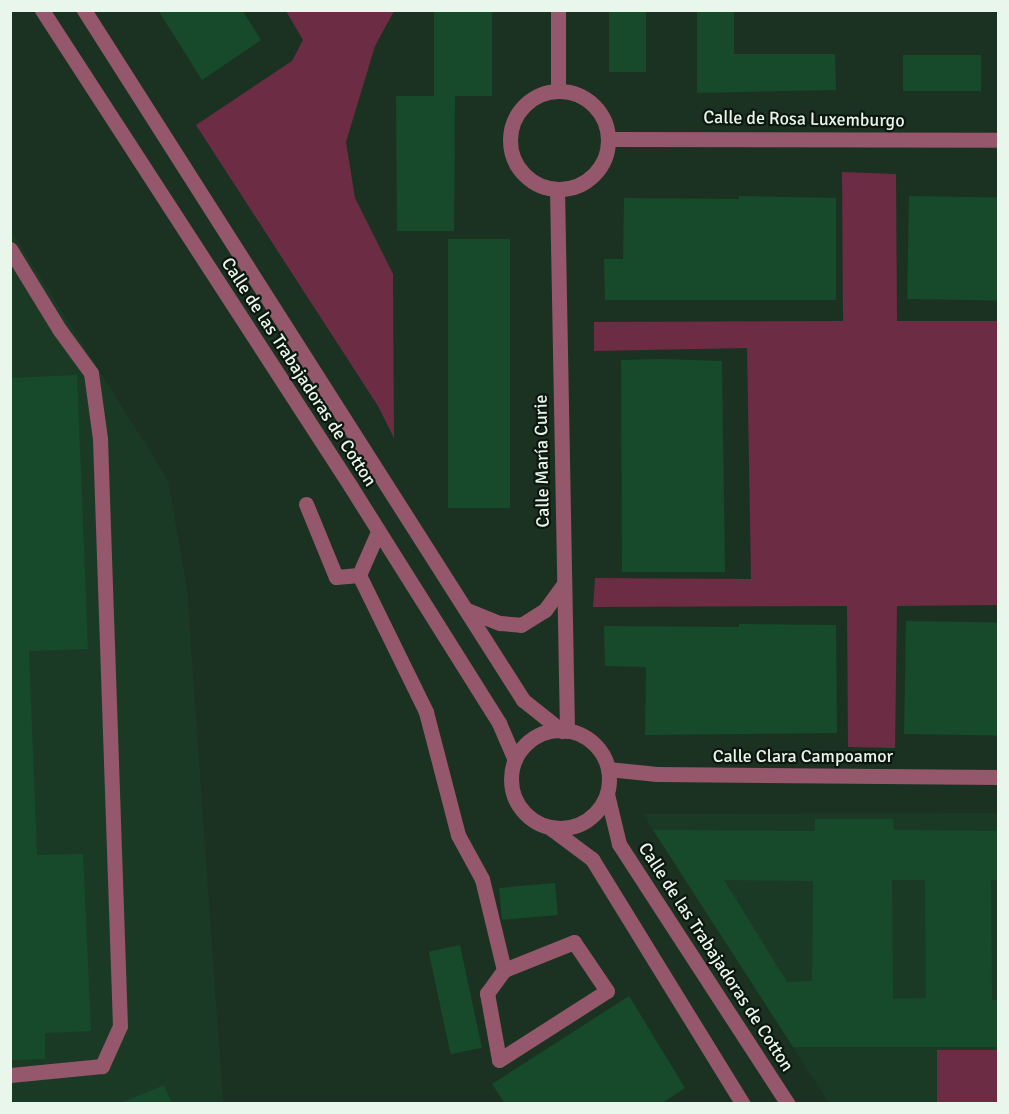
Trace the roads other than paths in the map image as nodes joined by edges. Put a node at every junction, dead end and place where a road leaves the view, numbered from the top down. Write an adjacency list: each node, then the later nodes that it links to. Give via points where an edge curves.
1 (42, 10): 10 (street, Calle de las Trabajadoras de Cotton)
2 (84, 10): 13 (street, Calle de las Trabajadoras de Cotton)
3 (558, 10): 4 (street)
4 (558, 90): 5 (street, via 579,95 596,107); 7 (street, via 536,97 523,107 514,121 510,143 523,173 536,184)
5 (609, 139): 6 (street, Calle de Rosa Luxemburgo); 7 (street, via 599,170 574,187)
6 (999, 140)
7 (557, 189): 12 (street, Calle María Curie)
8 (10, 249): 21 (street, via 91,373 100,439 120,1026 102,1066)
9 (306, 504): 11 (street, via 336,578)
10 (378, 532): 11 (street); 15 (street, Calle de las Trabajadoras de Cotton, via 499,723)
11 (359, 575): 20 (street, via 426,712 458,835 482,879)
12 (563, 585): 13 (street, via 545,610 521,625 500,623); 14 (street, Calle María Curie)
13 (467, 610): 14 (street, Calle de las Trabajadoras de Cotton, via 523,700)
14 (565, 731): 15 (street, via 537,735); 16 (street, via 595,744)
15 (514, 760): 19 (street, via 511,788 516,802 536,822)
16 (608, 769): 17 (street, Calle Clara Campoamor, via 657,774); 18 (street)
17 (999, 777)
18 (607, 794): 19 (street, via 600,807 584,821 564,828); 23 (street, Calle de las Trabajadoras de Cotton, via 619,844)
19 (549, 827): 22 (street, via 592,859)
20 (504, 970): 20 (street, via 487,993 499,1060 608,991 574,942)
21 (10, 1075)
22 (743, 1104)
23 (788, 1104)

